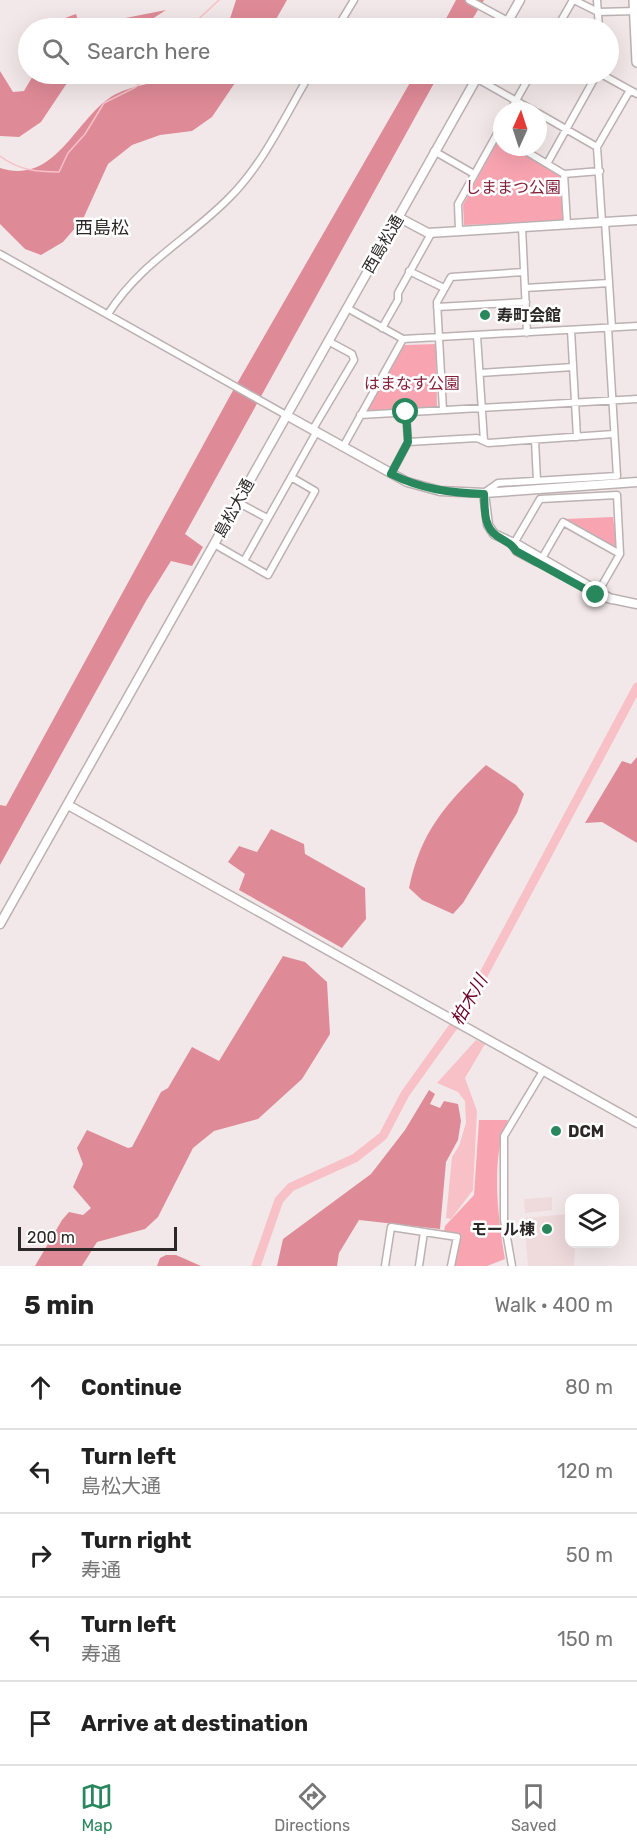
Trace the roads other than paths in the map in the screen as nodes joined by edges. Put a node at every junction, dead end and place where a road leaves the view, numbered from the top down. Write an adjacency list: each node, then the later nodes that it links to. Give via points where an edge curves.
1 (354, 0): 9 (street)
2 (469, 0): 10 (street)
3 (520, 0): 11 (street)
4 (573, 0): 8 (street); 12 (street)
5 (597, 0): 8 (street)
6 (634, 0): 7 (main road)
7 (636, 11): 8 (street); 14 (main road)
8 (598, 12): 13 (street)
9 (343, 18)
10 (496, 18)
11 (510, 18)
12 (563, 18)
13 (598, 18)
14 (637, 62)
15 (304, 84): 50 (street, via 254,168 230,197 134,278)
16 (472, 84): 28 (street, 西島松通)
17 (489, 84): 23 (street)
18 (525, 84): 23 (street)
19 (591, 84): 25 (street)
20 (619, 84): 21 (street)
21 (630, 90): 22 (street); 27 (street)
22 (637, 94)
23 (516, 101)
24 (547, 119): 25 (street)
25 (566, 129): 27 (street); 30 (street)
26 (493, 146): 32 (street)
27 (597, 147): 31 (street)
28 (434, 152): 32 (street); 34 (street, 西島松通)
29 (536, 156): 30 (street)
30 (548, 162): 33 (street)
31 (600, 171): 33 (street); 36 (street)
32 (474, 174): 39 (street, via 458,204)
33 (564, 174): 37 (street)
34 (398, 217): 40 (street); 49 (street, 西島松通)
35 (637, 220): 36 (street)
36 (603, 222): 37 (street); 44 (street)
37 (567, 224): 38 (street)
38 (522, 227): 39 (street); 43 (street)
39 (459, 230): 40 (street)
40 (432, 232): 42 (street)
41 (0, 254): 50 (street)
42 (410, 271): 45 (street); 52 (street)
43 (524, 272): 45 (street, via 451,278); 46 (street)
44 (609, 283): 46 (street); 53 (street)
45 (444, 288): 48 (street)
46 (525, 288): 47 (street)
47 (526, 302): 48 (street); 55 (street)
48 (437, 307): 57 (street)
49 (346, 308): 52 (street); 59 (street, 西島松通)
50 (108, 314): 68 (street)
51 (637, 326): 53 (street)
52 (382, 328): 58 (street)
53 (610, 328): 54 (street); 63 (street)
54 (572, 330): 55 (street); 60 (street)
55 (527, 333): 56 (street)
56 (477, 336): 57 (street); 61 (street)
57 (440, 338): 58 (street); 66 (street)
58 (402, 339): 69 (street)
59 (328, 341): 68 (street, 西島松通); 70 (street, via 352,354 354,360)
60 (573, 367): 61 (street); 64 (street)
61 (480, 373): 65 (street)
62 (637, 399): 63 (street)
63 (611, 400): 64 (street); 71 (street)
64 (576, 402): 65 (street); 72 (street)
65 (482, 407): 66 (street); 74 (street)
66 (443, 410): 67 (street)
67 (406, 412): 69 (street); 75 (street)
68 (286, 414): 70 (street); 82 (street, 島松大通)
69 (360, 415): 76 (street)
70 (315, 430): 76 (street); 78 (street)
71 (614, 434): 72 (street); 79 (street, via 616,476)
72 (577, 437): 73 (street)
73 (535, 440): 74 (street); 79 (street)
74 (484, 441): 75 (street, via 477,438)
75 (408, 442): 77 (street)
76 (343, 447): 77 (street)
77 (391, 474): 81 (street, via 440,491)
78 (291, 477): 83 (street); 87 (street, via 315,491 268,575)
79 (537, 481): 81 (street, via 498,483)
80 (637, 482): 81 (street)
81 (484, 494): 85 (street, via 490,530)
82 (237, 502): 83 (street); 84 (street, 島松大通)
83 (267, 518): 87 (street)
84 (214, 544): 87 (street); 91 (street, 島松大通)
85 (513, 545): 86 (street, via 540,498 617,495); 88 (street, via 516,551)
86 (620, 554): 88 (street, via 563,522); 89 (street)
87 (244, 561)
88 (540, 561): 89 (street)
89 (598, 593): 90 (street)
90 (637, 604)
91 (68, 805): 92 (street, 島松大通); 93 (street)
92 (0, 924)
93 (543, 1071): 94 (street); 99 (street, via 504,1136 504,1220)
94 (637, 1123)
95 (424, 1232): 96 (street, via 391,1227); 97 (street); 98 (street, via 457,1237)
96 (385, 1266)
97 (419, 1266)
98 (451, 1266)
99 (512, 1266)

